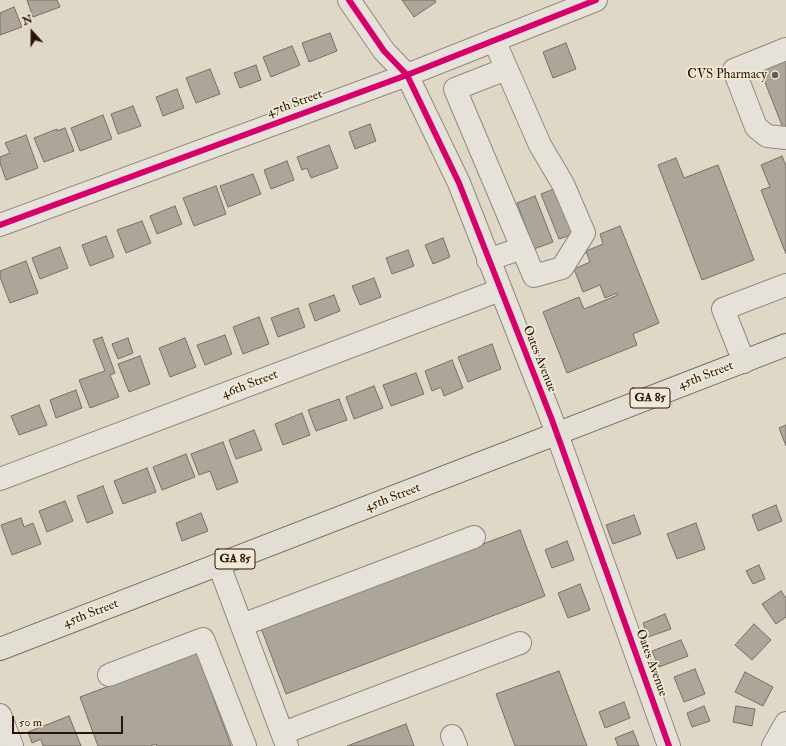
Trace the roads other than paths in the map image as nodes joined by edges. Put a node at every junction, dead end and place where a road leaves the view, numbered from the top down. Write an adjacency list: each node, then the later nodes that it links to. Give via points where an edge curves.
1 (350, 0): 6 (street, Oates Avenue, via 384,51)
2 (596, 0): 3 (street, 47th Street)
3 (494, 40): 5 (street); 6 (street, 47th Street)
4 (786, 49): 7 (street, via 734,70 756,127 767,136)
5 (506, 69): 9 (street, via 455,89); 9 (street, via 540,145 563,184 584,233 562,268 534,276)
6 (407, 75): 8 (street, 47th Street); 10 (street, Oates Avenue, via 459,182)
7 (786, 138)
8 (0, 225)
9 (522, 248): 10 (street)
10 (488, 260): 12 (street, Oates Avenue)
11 (786, 285): 14 (street, via 723,309)
12 (500, 290): 15 (street, Oates Avenue); 16 (street, 46th Street)
13 (786, 345): 14 (main road, 45th Street / GA 85)
14 (744, 362): 15 (main road, 45th Street / GA 85)
15 (556, 435): 18 (main road, 45th Street / GA 85); 28 (street, Oates Avenue)
16 (0, 479)
17 (474, 537): 19 (street)
18 (219, 565): 19 (street); 21 (main road, 45th Street / GA 85)
19 (242, 625): 25 (street)
20 (520, 643): 25 (street)
21 (0, 649)
22 (109, 675): 27 (street, via 203,639)
23 (0, 715): 26 (street)
24 (786, 723): 29 (street)
25 (285, 739)
26 (12, 746)
27 (245, 746)
28 (669, 746)
29 (773, 746)

